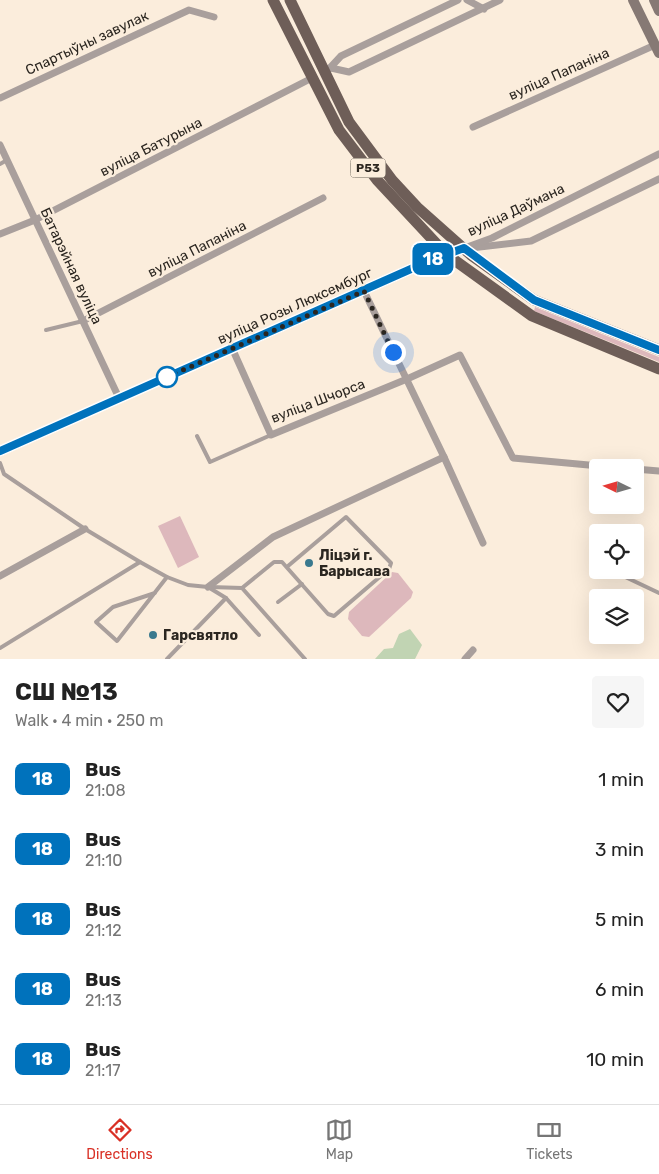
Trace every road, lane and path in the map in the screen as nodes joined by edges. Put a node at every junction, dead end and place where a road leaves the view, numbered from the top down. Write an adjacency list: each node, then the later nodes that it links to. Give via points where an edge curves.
1 (273, 0): 13 (main road, Р53)
2 (290, 0): 12 (main road, Р53)
3 (458, 0): 12 (street, via 340,56)
4 (467, 0): 8 (street)
5 (500, 0): 8 (street)
6 (633, 0): 11 (street)
7 (654, 0): 9 (street)
8 (484, 9): 12 (street, via 349,72)
9 (659, 12)
10 (214, 17): 14 (street, Спартыўны завулак, via 189,10)
11 (657, 49): 15 (street, вуліца Папаніна)
12 (327, 70): 23 (main road, Р53, via 349,122 392,180)
13 (312, 78): 21 (street, вуліца Батурына); 24 (main road, Р53, via 339,130 377,180)
14 (0, 98)
15 (474, 126)
16 (0, 145): 18 (street, Батарэйная вуліца)
17 (659, 154): 23 (street, вуліца Даўмана, via 492,238)
18 (4, 162): 21 (street, Батарэйная вуліца)
19 (659, 179): 23 (street, вуліца Даўмана, via 531,241)
20 (323, 198): 27 (street, вуліца Папаніна)
21 (36, 220): 22 (street, вуліца Батурына); 27 (street, Батарэйная вуліца)
22 (0, 234)
23 (464, 248): 24 (street, вуліца Розы Люксембург); 30 (main road, Р53, via 534,300)
24 (446, 254): 25 (street, вуліца Розы Люксембург); 31 (main road, Р53, via 532,316)
25 (429, 261): 26 (street, вуліца Розы Люксембург)
26 (364, 291): 29 (street, вуліца Розы Люксембург); 32 (street)
27 (83, 321): 28 (lane); 33 (street, Батарэйная вуліца)
28 (46, 330)
29 (232, 348): 33 (street, вуліца Розы Люксембург); 34 (street, вуліца Шчорса)
30 (659, 350)
31 (659, 369)
32 (407, 379): 34 (street, вуліца Шчорса); 37 (street); 39 (street, вуліца Шчорса, via 460,355 513,458)
33 (119, 398): 36 (street, вуліца Розы Люксембург)
34 (271, 435): 35 (lane, via 210,462)
35 (197, 436)
36 (0, 451)
37 (444, 457): 43 (street); 50 (street, via 273,537)
38 (0, 463): 42 (lane, via 4,474)
39 (589, 465)
40 (644, 470): 41 (street)
41 (659, 471)
42 (85, 529): 44 (lane); 46 (street)
43 (483, 543)
44 (140, 562): 47 (lane); 57 (lane)
45 (288, 566): 49 (lane); 49 (lane, via 346,516 391,563 389,569 334,616 328,614); 51 (lane, via 274,562)
46 (0, 576)
47 (167, 577): 50 (lane, via 188,585); 52 (lane)
48 (630, 579): 53 (lane)
49 (302, 584): 55 (lane)
50 (208, 587): 51 (lane); 54 (lane)
51 (242, 588): 60 (lane)
52 (155, 593): 52 (lane, via 118,641 96,622 113,607)
53 (659, 593)
54 (226, 598): 56 (lane); 59 (lane)
55 (278, 602)
56 (259, 635)
57 (0, 648)
58 (473, 650): 61 (street)
59 (167, 659)
60 (305, 659)
61 (465, 659)

